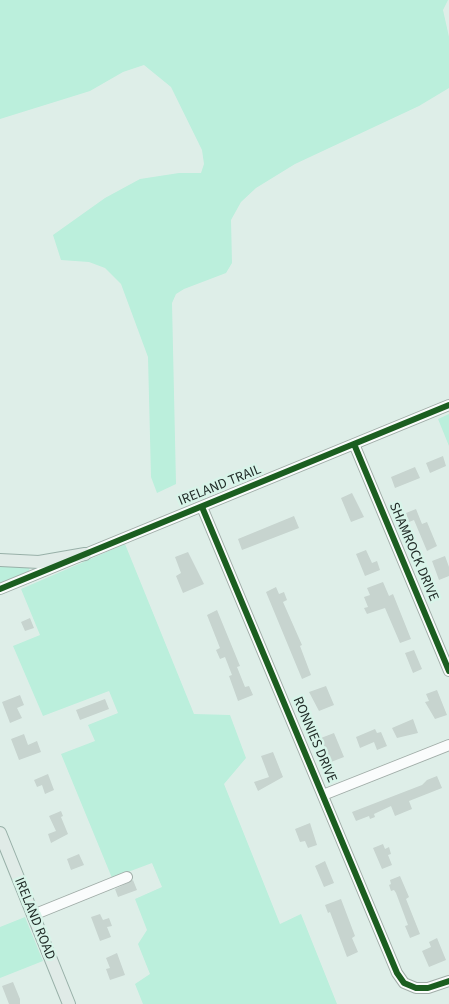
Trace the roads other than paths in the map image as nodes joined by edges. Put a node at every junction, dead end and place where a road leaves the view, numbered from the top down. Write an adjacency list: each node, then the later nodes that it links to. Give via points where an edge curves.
1 (449, 405): 2 (street, IRELAND TRAIL)
2 (354, 444): 3 (street, IRELAND TRAIL); 7 (street, SHAMROCK DRIVE)
3 (202, 506): 4 (street, IRELAND TRAIL); 9 (street, RONNIES DRIVE)
4 (85, 554): 5 (main road, via 39,562); 6 (street, IRELAND TRAIL)
5 (0, 560)
6 (0, 590)
7 (449, 671)
8 (449, 745): 9 (street)
9 (323, 795): 13 (street, RONNIES DRIVE, via 397,973 404,983 422,989)
10 (0, 833): 12 (main road, IRELAND ROAD)
11 (127, 877): 12 (street)
12 (33, 915): 14 (main road, IRELAND ROAD)
13 (449, 981)
14 (69, 1004)

